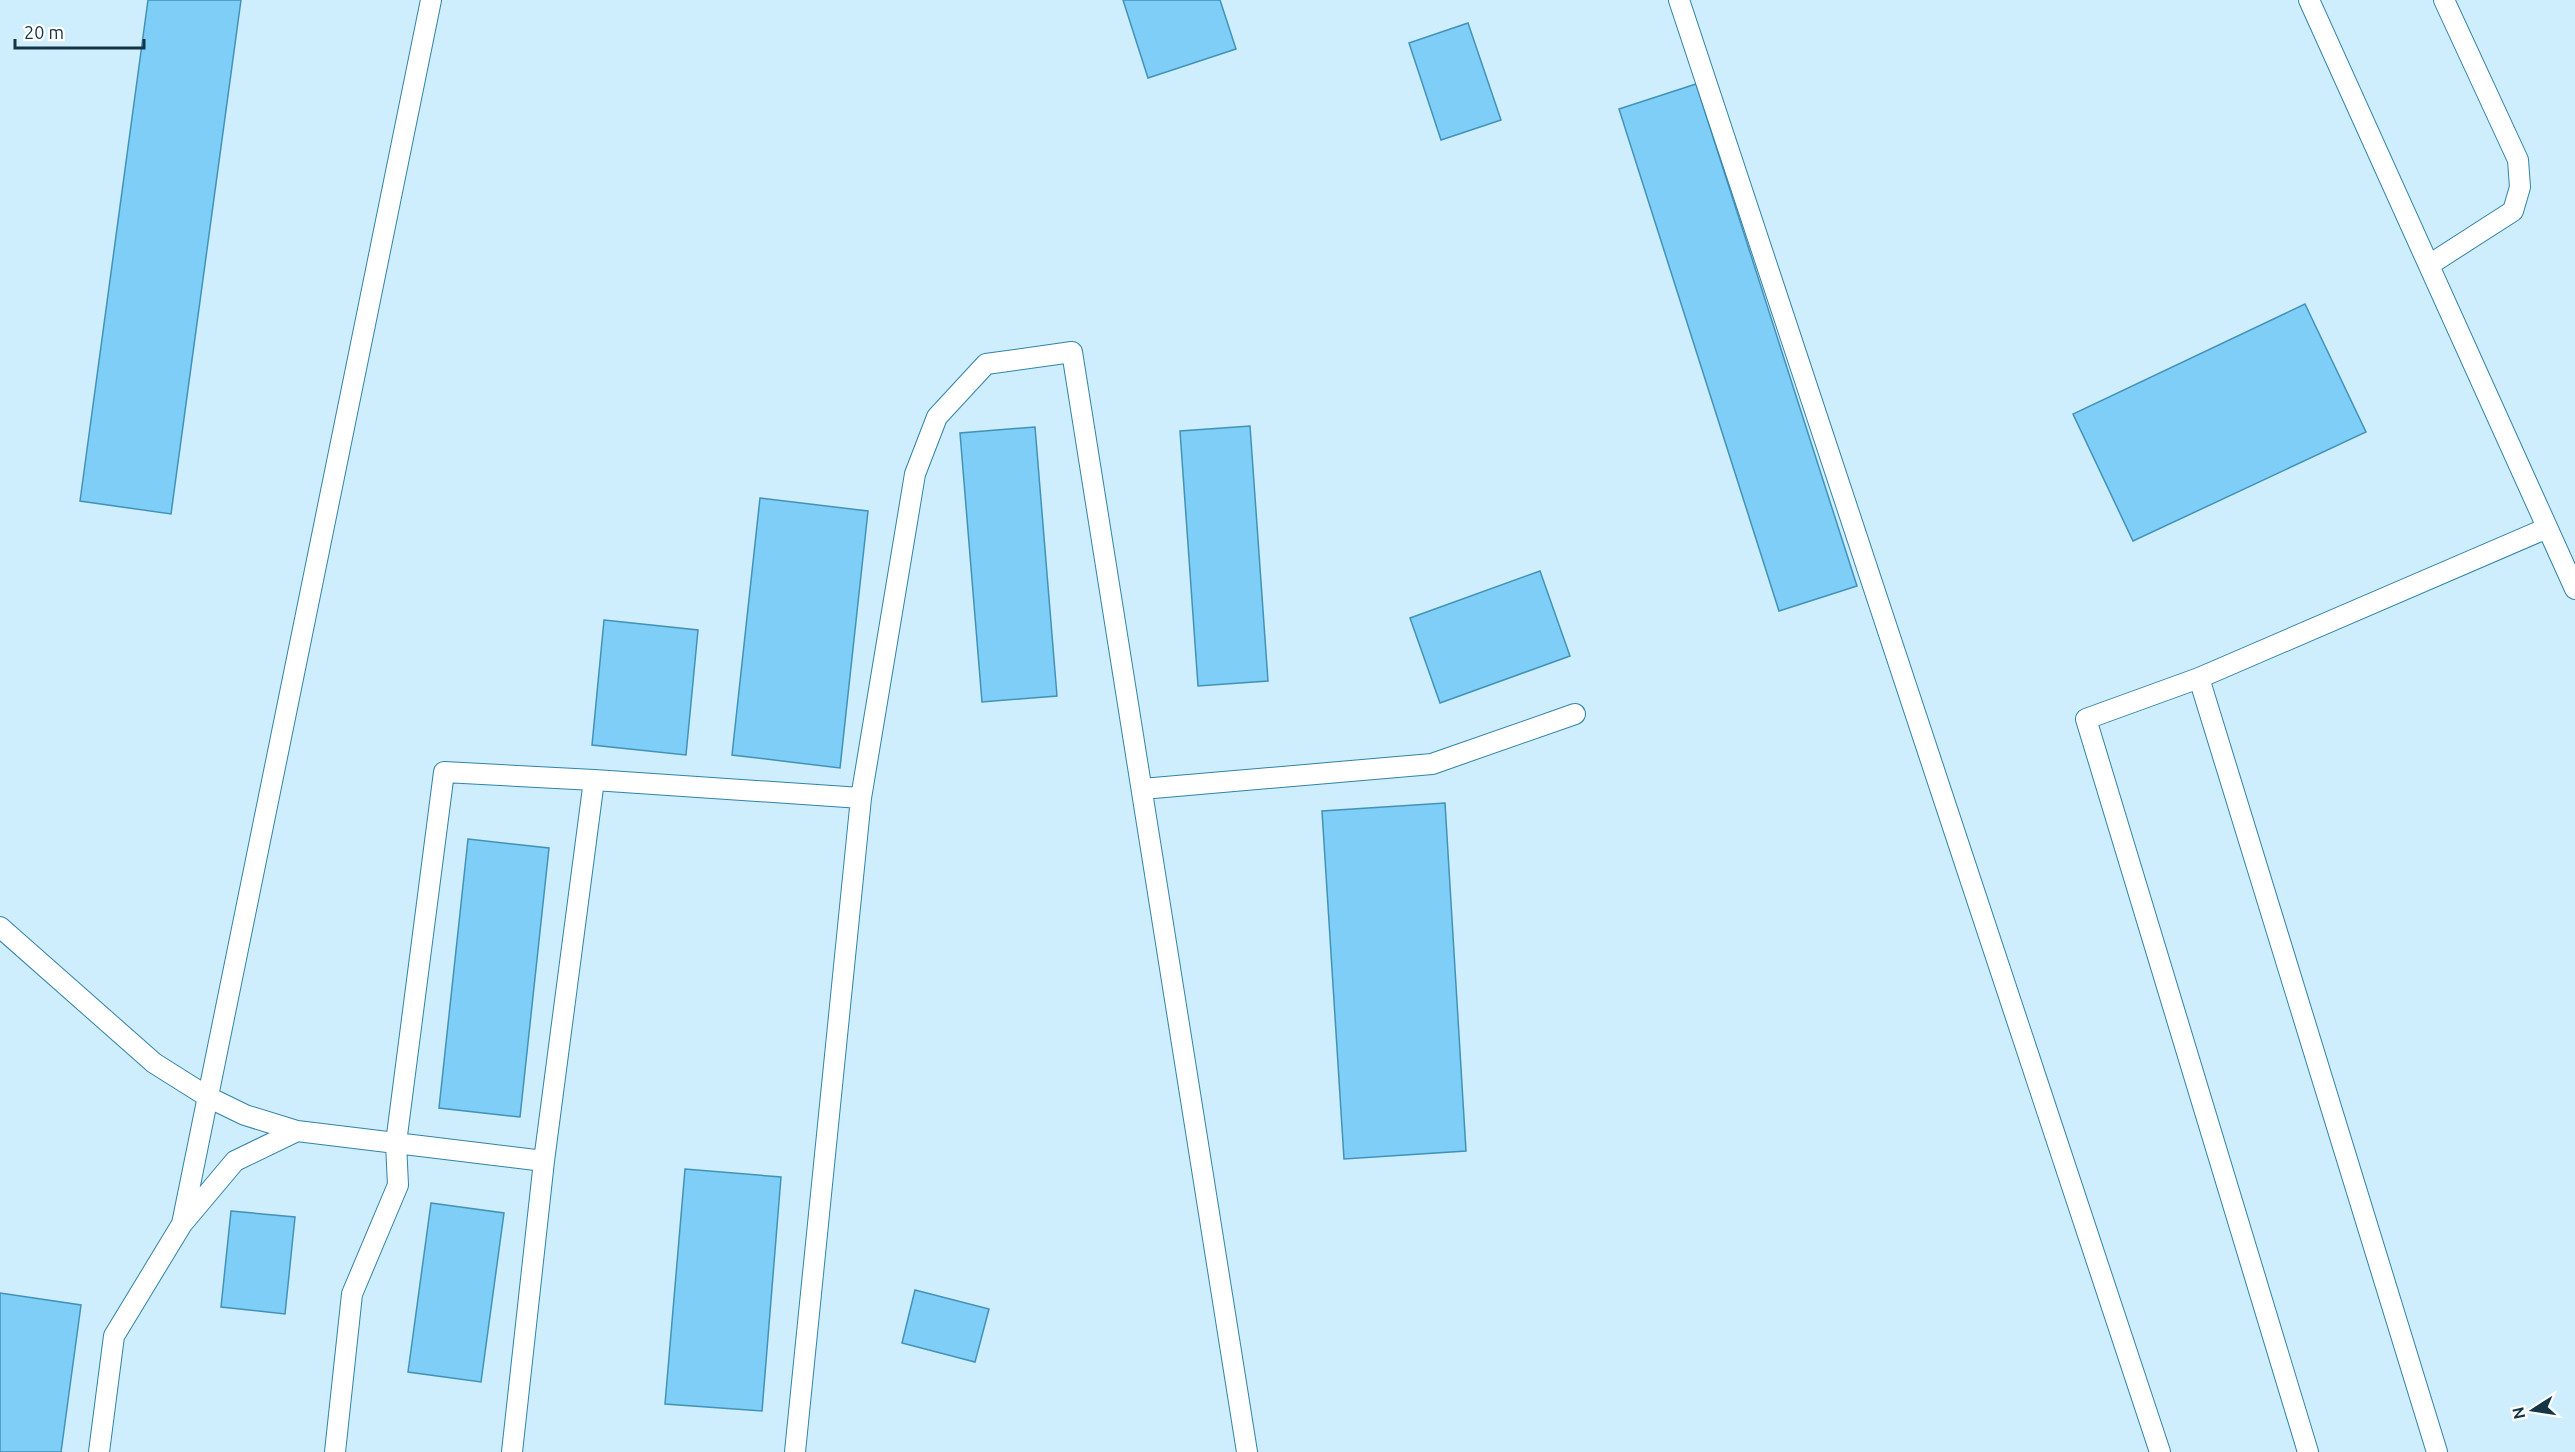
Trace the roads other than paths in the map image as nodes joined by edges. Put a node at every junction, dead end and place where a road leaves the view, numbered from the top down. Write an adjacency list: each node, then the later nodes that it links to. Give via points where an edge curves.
1 (431, 0): 14 (lane)
2 (1679, 0): 24 (lane)
3 (2309, 0): 5 (lane)
4 (2446, 1): 5 (lane, via 2517,160 2520,187 2513,211)
5 (2429, 265): 6 (lane)
6 (2547, 528): 7 (lane); 8 (lane)
7 (2575, 589)
8 (2199, 678): 25 (lane, via 2086,719); 26 (lane)
9 (1575, 714): 11 (lane, via 1432,764)
10 (594, 780): 12 (lane); 16 (lane, via 444,772); 17 (lane)
11 (1142, 789): 12 (lane, via 1072,352 986,364 937,417 915,474); 23 (lane)
12 (861, 798): 22 (lane)
13 (0, 927): 14 (lane, via 154,1063)
14 (208, 1097): 15 (lane); 18 (lane)
15 (297, 1131): 16 (lane); 18 (lane, via 235,1161)
16 (396, 1143): 17 (lane); 20 (lane, via 398,1185 352,1294)
17 (543, 1161): 21 (lane)
18 (182, 1224): 19 (lane, via 114,1336)
19 (99, 1452)
20 (335, 1452)
21 (512, 1452)
22 (795, 1452)
23 (1247, 1452)
24 (2160, 1452)
25 (2308, 1452)
26 (2437, 1452)

